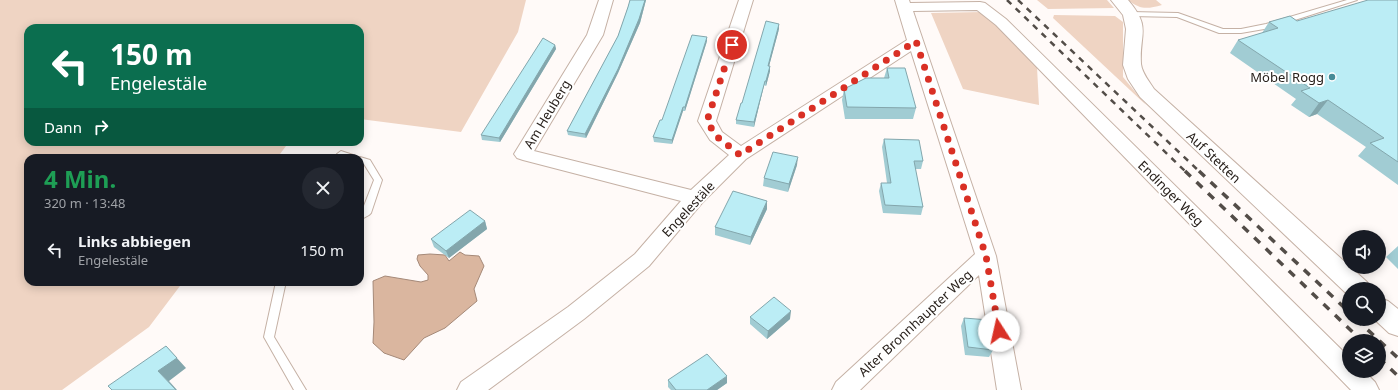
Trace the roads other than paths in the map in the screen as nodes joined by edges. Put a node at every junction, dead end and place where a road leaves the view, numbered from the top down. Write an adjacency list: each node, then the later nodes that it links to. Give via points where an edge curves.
1 (606, 0): 10 (street, Am Heuberg, via 594,35 523,154)
2 (746, 0): 8 (street, via 707,121 716,136)
3 (1354, 0): 6 (lane, via 1267,26 1241,31 1222,31 1178,15)
4 (976, 3): 5 (street); 21 (street, Endinger Weg, via 1001,22)
5 (904, 4): 7 (street)
6 (1125, 7): 13 (street, Auf Stetten, via 1135,29 1132,66 1147,93)
7 (916, 41): 8 (street, Engelestäle); 12 (street)
8 (740, 155): 10 (street, Engelestäle)
9 (364, 161): 11 (lane, via 378,180)
10 (695, 198): 18 (street, Engelestäle, via 642,260 576,313)
11 (364, 214)
12 (986, 256): 19 (street, Alter Bronnhaupter Weg); 20 (street)
13 (1350, 282)
14 (280, 286): 17 (lane, via 269,337)
15 (1386, 314): 16 (street)
16 (1398, 325)
17 (300, 390)
18 (469, 390)
19 (844, 390)
20 (1009, 390)
21 (1367, 390)

